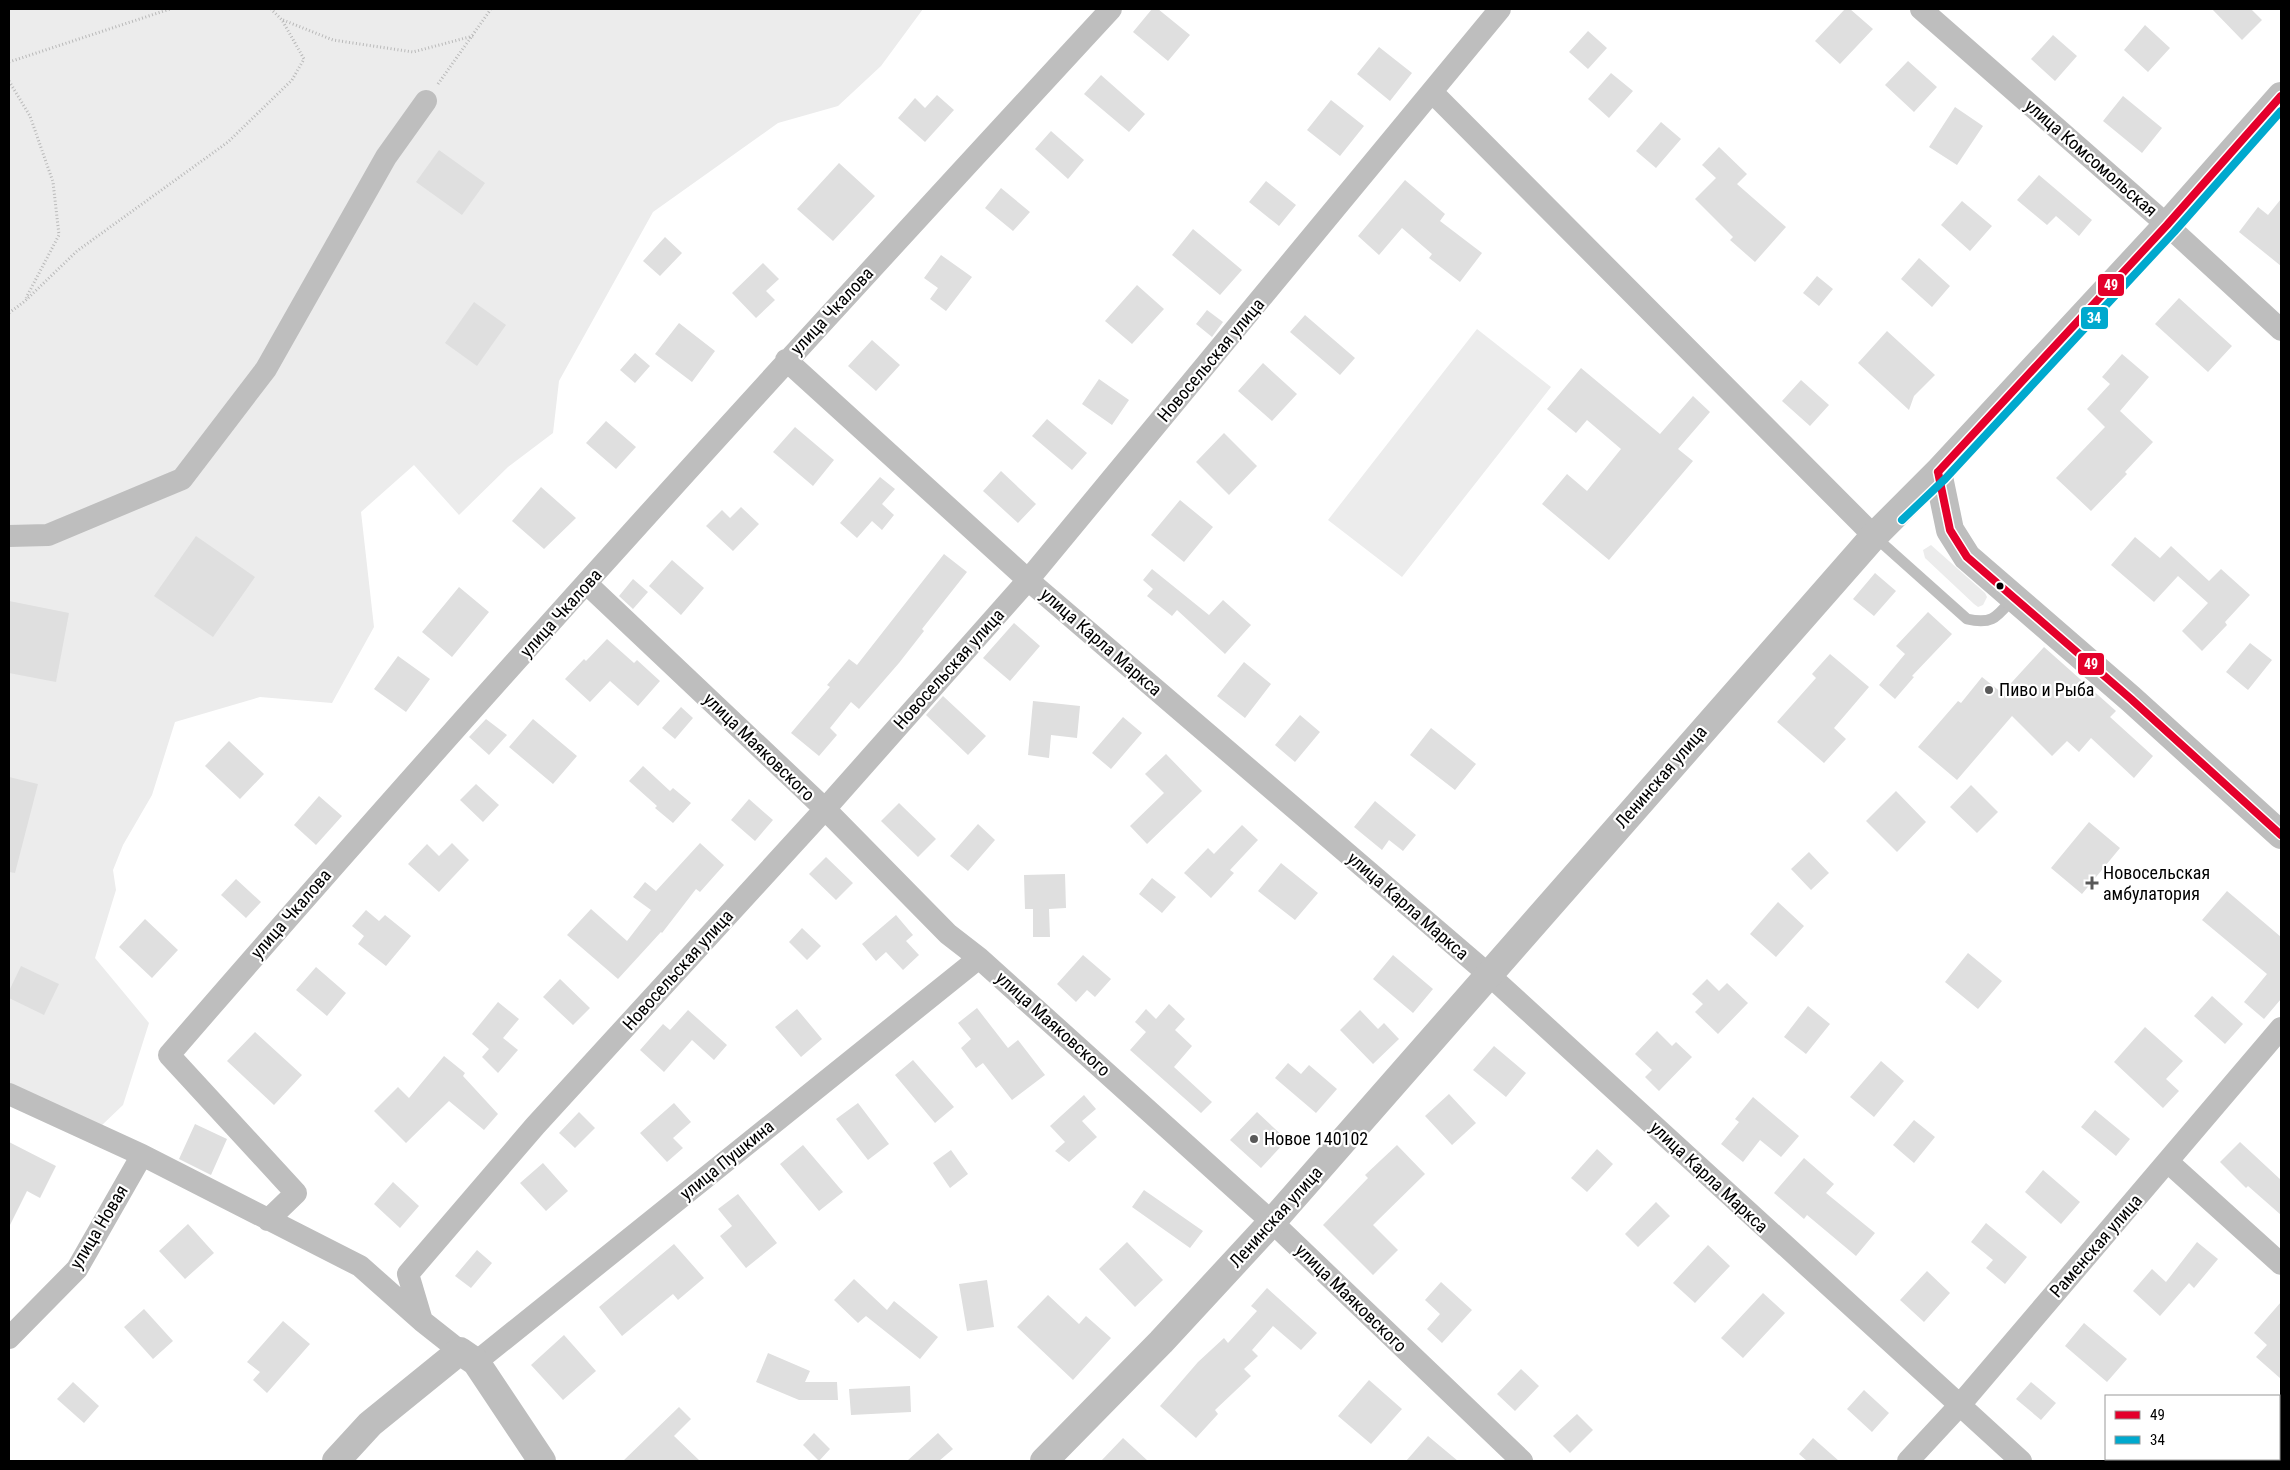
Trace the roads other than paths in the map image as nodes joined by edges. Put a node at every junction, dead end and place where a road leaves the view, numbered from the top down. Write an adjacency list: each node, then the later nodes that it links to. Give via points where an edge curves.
1 (1111, 9): 9 (street, улица Чкалова)
2 (1500, 9): 4 (street, Новосельская улица)
3 (1921, 9): 7 (street, улица Комсомольская)
4 (1433, 93): 12 (street); 13 (street, Новосельская улица)
5 (2281, 96): 7 (street, Ленинская улица)
6 (426, 101): 11 (street, via 386,157 266,369 182,479 48,535)
7 (2167, 225): 8 (street, улица Комсомольская); 10 (street, Ленинская улица)
8 (2281, 330)
9 (786, 360): 13 (street, улица Карла Маркса); 14 (street, улица Чкалова)
10 (1938, 472): 12 (street, Ленинская улица); 15 (street, via 1950,530 1968,557)
11 (9, 536)
12 (1874, 536): 15 (lane, via 1967,619 1982,623 1995,619); 19 (street, Ленинская улица)
13 (1028, 580): 16 (street, Новосельская улица); 19 (street, улица Карла Маркса)
14 (587, 584): 16 (street, улица Маяковского); 24 (street, улица Чкалова, via 339,859 170,1055 296,1193)
15 (2014, 598): 17 (street)
16 (825, 809): 18 (street, улица Маяковского, via 948,934); 27 (street, Новосельская улица, via 535,1126 408,1274)
17 (2281, 835)
18 (979, 958): 25 (street, улица Маяковского); 29 (street, улица Пушкина)
19 (1488, 974): 25 (street, Ленинская улица); 30 (street, улица Карла Маркса)
20 (2281, 1028): 23 (street, Раменская улица)
21 (9, 1094): 22 (street)
22 (142, 1155): 24 (street); 28 (street, улица Новая, via 77,1269)
23 (2168, 1162): 26 (street); 30 (street, Раменская улица)
24 (268, 1220): 27 (street, via 360,1266)
25 (1272, 1222): 33 (street, Ленинская улица, via 1161,1342); 34 (street, улица Маяковского)
26 (2281, 1264)
27 (422, 1321): 29 (street)
28 (9, 1338)
29 (468, 1357): 31 (street, via 370,1424); 32 (street)
30 (1959, 1406): 35 (street, Раменская улица); 36 (street, улица Карла Маркса)
31 (336, 1461)
32 (542, 1461)
33 (1044, 1461)
34 (1522, 1461)
35 (1908, 1461)
36 (2021, 1461)

